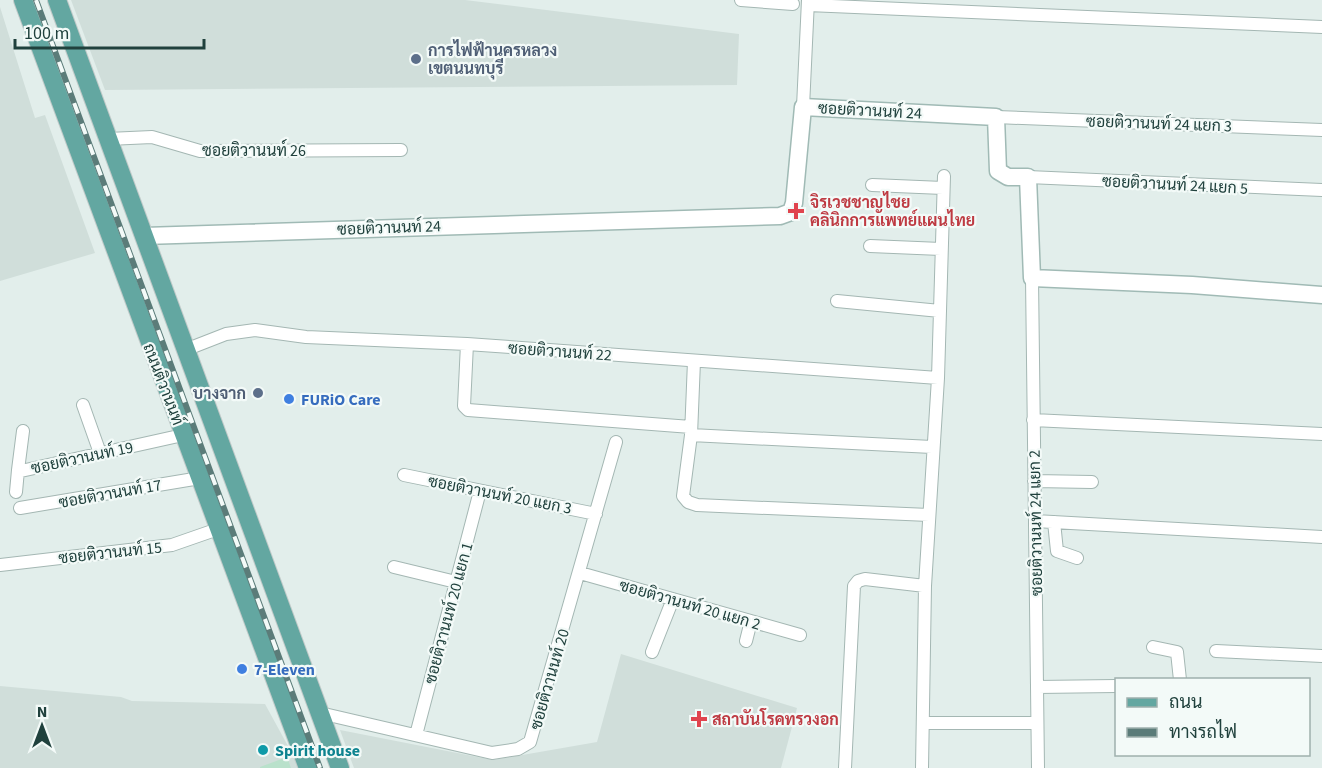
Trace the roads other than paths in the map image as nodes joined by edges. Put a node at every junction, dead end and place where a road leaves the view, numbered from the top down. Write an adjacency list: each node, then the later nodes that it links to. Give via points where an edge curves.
1 (23, 0): 6 (main road, ถนนติวานนท์)
2 (741, 0): 4 (street)
3 (808, 2): 7 (street); 8 (street)
4 (793, 4)
5 (60, 8): 6 (main road); 11 (main road, ถนนติวานนท์)
6 (33, 27): 32 (main road, ถนนติวานนท์)
7 (1322, 27)
8 (803, 107): 9 (street, ซอยติวานนท์ 24); 16 (street, ซอยติวานนท์ 24, via 794,203 790,212 780,216)
9 (996, 117): 10 (street, ซอยติวานนท์ 24 แยก 3); 13 (street, via 998,171 1008,177)
10 (1322, 130)
11 (108, 139): 12 (street, ซอยติวานนท์ 26, via 152,137 200,151); 16 (main road, ถนนติวานนท์)
12 (401, 150)
13 (1028, 177): 15 (street, ซอยติวานนท์ 24 แยก 5); 19 (street)
14 (872, 185): 18 (street, via 943,182)
15 (1322, 190)
16 (144, 236): 24 (main road, ถนนติวานนท์)
17 (870, 246): 18 (street)
18 (941, 249): 22 (street)
19 (1032, 278): 20 (street); 28 (street, ซอยติวานนท์ 24 แยก 2)
20 (1322, 296)
21 (837, 301): 22 (street)
22 (940, 311): 26 (street)
23 (466, 344): 24 (street, ซอยติวานนท์ 22, via 306,337 255,330 226,334); 25 (street, ซอยติวานนท์ 22); 30 (street, via 468,410)
24 (185, 350): 67 (main road, ถนนติวานนท์)
25 (694, 361): 26 (street, ซอยติวานนท์ 22); 30 (street)
26 (938, 378): 34 (street)
27 (83, 405): 35 (street)
28 (1033, 420): 31 (street); 39 (street, ซอยติวานนท์ 24 แยก 2)
29 (23, 431): 36 (street, ซอยติวานนท์ 19)
30 (691, 431): 34 (street); 45 (street, via 683,496 696,505)
31 (1322, 434)
32 (183, 435): 35 (street, ซอยติวานนท์ 19); 38 (main road, ถนนติวานนท์)
33 (616, 442): 44 (street, ซอยติวานนท์ 20)
34 (932, 447): 45 (street)
35 (100, 453): 36 (street, ซอยติวานนท์ 19)
36 (18, 470): 42 (street)
37 (404, 475): 41 (street, ซอยติวานนท์ 20 แยก 3)
38 (200, 478): 43 (street, ซอยติวานนท์ 17); 48 (main road, ถนนติวานนท์)
39 (1034, 481): 40 (street); 46 (street, ซอยติวานนท์ 24 แยก 2)
40 (1092, 482)
41 (480, 491): 44 (street, ซอยติวานนท์ 20 แยก 3); 54 (street, ซอยติวานนท์ 20 แยก 1)
42 (16, 492)
43 (20, 508)
44 (596, 514): 53 (street, ซอยติวานนท์ 20)
45 (928, 515): 55 (street)
46 (1035, 521): 47 (street); 66 (street, ซอยติวานนท์ 24 แยก 2)
47 (1054, 522): 49 (street); 50 (street, via 1057,551)
48 (218, 529): 51 (street, ซอยติวานนท์ 15, via 172,545); 71 (main road, ถนนติวานนท์)
49 (1322, 537)
50 (1077, 558)
51 (0, 565)
52 (394, 567): 54 (street)
53 (580, 573): 56 (street, ซอยติวานนท์ 20 แยก 2); 70 (street, ซอยติวานนท์ 20, via 530,742 518,749 492,753)
54 (456, 582): 70 (street, ซอยติวานนท์ 20 แยก 1)
55 (925, 586): 68 (street); 73 (street, via 865,579 854,586)
56 (673, 599): 57 (street, ซอยติวานนท์ 20 แยก 2); 62 (street)
57 (751, 621): 58 (street, ซอยติวานนท์ 20 แยก 2); 59 (street)
58 (800, 634)
59 (746, 641)
60 (1153, 647): 64 (street, via 1177,652)
61 (1216, 651): 63 (street)
62 (652, 652)
63 (1322, 656)
64 (1180, 678)
65 (1115, 686): 66 (street)
66 (1037, 687): 69 (street, ซอยติวานนท์ 24 แยก 2)
67 (320, 713): 70 (street, ซอยติวานนท์ 20); 72 (main road, ถนนติวานนท์)
68 (924, 723): 69 (street); 74 (street)
69 (1036, 723): 75 (street, ซอยติวานนท์ 24 แยก 2)
70 (416, 735)
71 (308, 768)
72 (340, 768)
73 (845, 768)
74 (922, 768)
75 (1038, 768)

